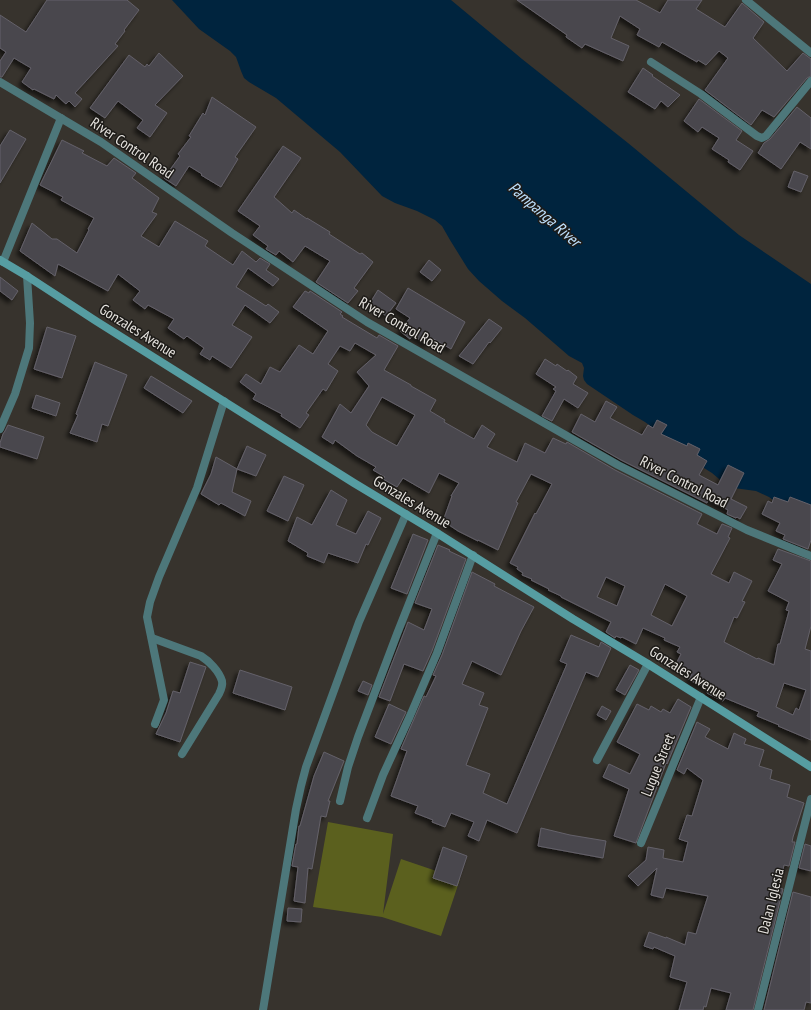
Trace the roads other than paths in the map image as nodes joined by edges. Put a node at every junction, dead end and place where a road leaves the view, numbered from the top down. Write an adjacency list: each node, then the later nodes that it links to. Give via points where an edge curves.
1 (746, 0): 2 (street)
2 (811, 53)
3 (651, 62): 4 (street, via 762,138)
4 (811, 81)
5 (0, 82): 6 (street, River Control Road)
6 (61, 118): 7 (street); 14 (street, River Control Road, via 101,142 232,234 367,322 618,465 747,530)
7 (2, 261): 8 (main road, Gonzales Avenue)
8 (27, 276): 9 (main road, Gonzales Avenue); 10 (street, via 29,348 15,394)
9 (224, 401): 11 (main road, Gonzales Avenue); 15 (street, via 197,488 150,602 147,617)
10 (0, 429)
11 (406, 514): 12 (main road, Gonzales Avenue); 26 (street, via 360,622 306,767 296,809)
12 (437, 532): 13 (main road, Gonzales Avenue); 23 (street, via 358,737)
13 (473, 555): 16 (main road, Gonzales Avenue); 24 (street, via 437,653 383,775)
14 (811, 556)
15 (152, 638): 18 (street, via 164,700); 19 (street, via 201,656 207,660 222,682 219,694)
16 (648, 664): 17 (main road, Gonzales Avenue); 20 (street)
17 (701, 697): 21 (main road, Gonzales Avenue); 25 (street, Lugue Street)
18 (155, 724)
19 (182, 754)
20 (597, 760)
21 (811, 767)
22 (811, 799): 27 (street, Dalan Iglesia)
23 (340, 801)
24 (367, 818)
25 (641, 843)
26 (263, 1010)
27 (758, 1010)

